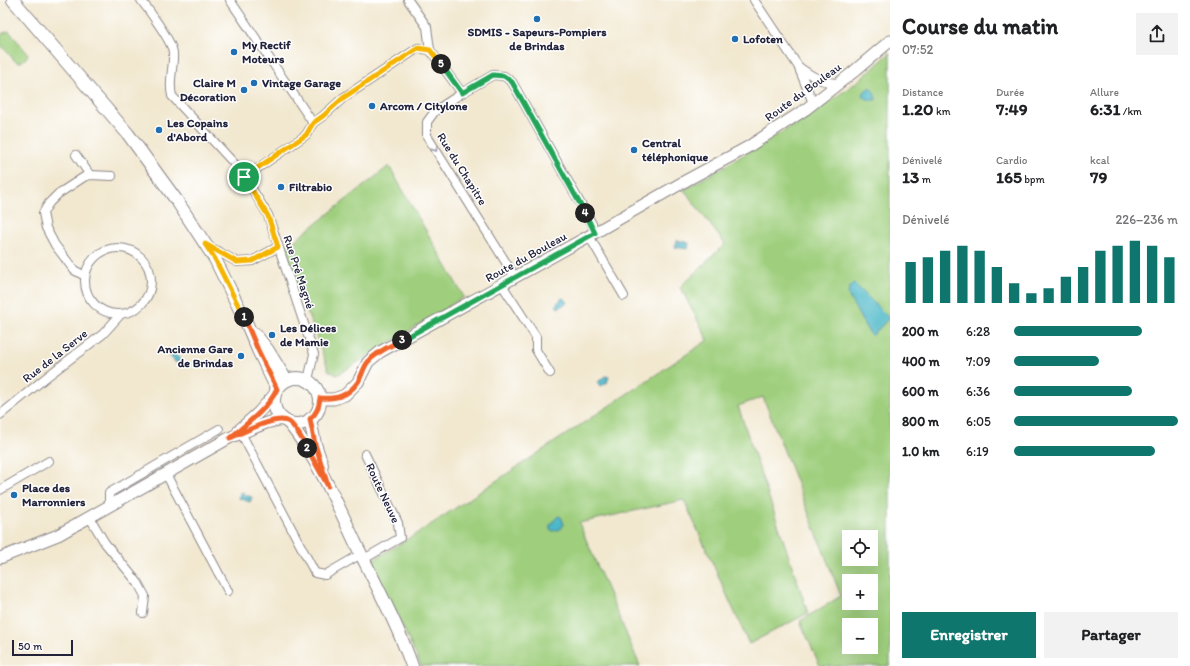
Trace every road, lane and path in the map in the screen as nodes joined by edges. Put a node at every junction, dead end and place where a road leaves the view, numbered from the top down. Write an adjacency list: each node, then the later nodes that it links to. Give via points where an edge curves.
1 (13, 0): 18 (main road, via 142,152)
2 (141, 0): 16 (street, Rue Pré Magné, via 173,50 174,63 170,86 172,96)
3 (230, 0): 12 (street)
4 (408, 0): 7 (street, via 427,27)
5 (754, 0): 8 (street)
6 (890, 41): 9 (main road, Route du Bouleau)
7 (430, 50): 10 (street); 12 (street, via 418,48 343,98)
8 (798, 66): 9 (street, via 814,78); 11 (street)
9 (840, 83): 11 (main road, Route du Bouleau)
10 (462, 93): 17 (street, Rue du Chapitre, via 493,75 504,76 512,82 592,224); 21 (street, Rue du Chapitre, one-way to 21, via 435,111 427,122 427,136)
11 (813, 103): 17 (main road, Route du Bouleau, via 748,147)
12 (313, 123): 16 (street, via 306,135)
13 (76, 155): 14 (street)
14 (90, 175): 15 (street); 20 (street, via 58,194 43,213 46,228 55,245 74,270)
15 (112, 176)
16 (244, 177): 19 (street, Rue Pré Magné, via 268,216)
17 (592, 234): 21 (main road, Route du Bouleau); 23 (street)
18 (205, 244): 19 (street, via 237,262 252,261); 25 (main road)
19 (278, 247): 28 (street, Rue Pré Magné, via 314,354)
20 (86, 276): 24 (street, via 86,286 94,304 102,310); 24 (street, Rue de la Serve, via 92,261 105,250 128,249 146,262 151,284 148,295 137,308)
21 (515, 277): 22 (main road, Route du Bouleau)
22 (502, 285): 26 (street, via 536,337 536,350); 30 (main road, Route du Bouleau, via 380,352 368,362 358,382 345,395 334,399)
23 (624, 296)
24 (122, 314): 31 (street, Rue de la Serve, via 103,334)
25 (246, 322): 27 (main road); 29 (main road)
26 (550, 373)
27 (286, 380): 28 (main road); 29 (main road)
28 (308, 380): 30 (main road, via 318,391)
29 (275, 392): 33 (main road, via 275,408); 36 (main road, via 250,421)
30 (320, 398): 32 (main road, via 316,414)
31 (0, 415)
32 (310, 419): 33 (main road, via 297,424); 40 (main road)
33 (286, 421): 35 (main road, via 266,423); 40 (main road, via 298,434)
34 (219, 429): 42 (street, via 109,493)
35 (242, 433): 36 (main road); 46 (street, via 315,573 325,575)
36 (230, 438): 39 (main road)
37 (365, 454): 46 (street, Route Neuve, via 398,523 400,538)
38 (48, 461): 41 (street)
39 (166, 474): 42 (main road); 48 (street)
40 (328, 486): 46 (main road)
41 (0, 490)
42 (110, 506): 43 (main road)
43 (90, 518): 45 (main road, via 58,535); 49 (street, via 105,543 138,583 145,596)
44 (0, 551): 45 (main road)
45 (15, 552): 47 (main road)
46 (362, 557): 50 (main road, via 395,624)
47 (0, 558)
48 (228, 591)
49 (143, 613)
50 (412, 666)

